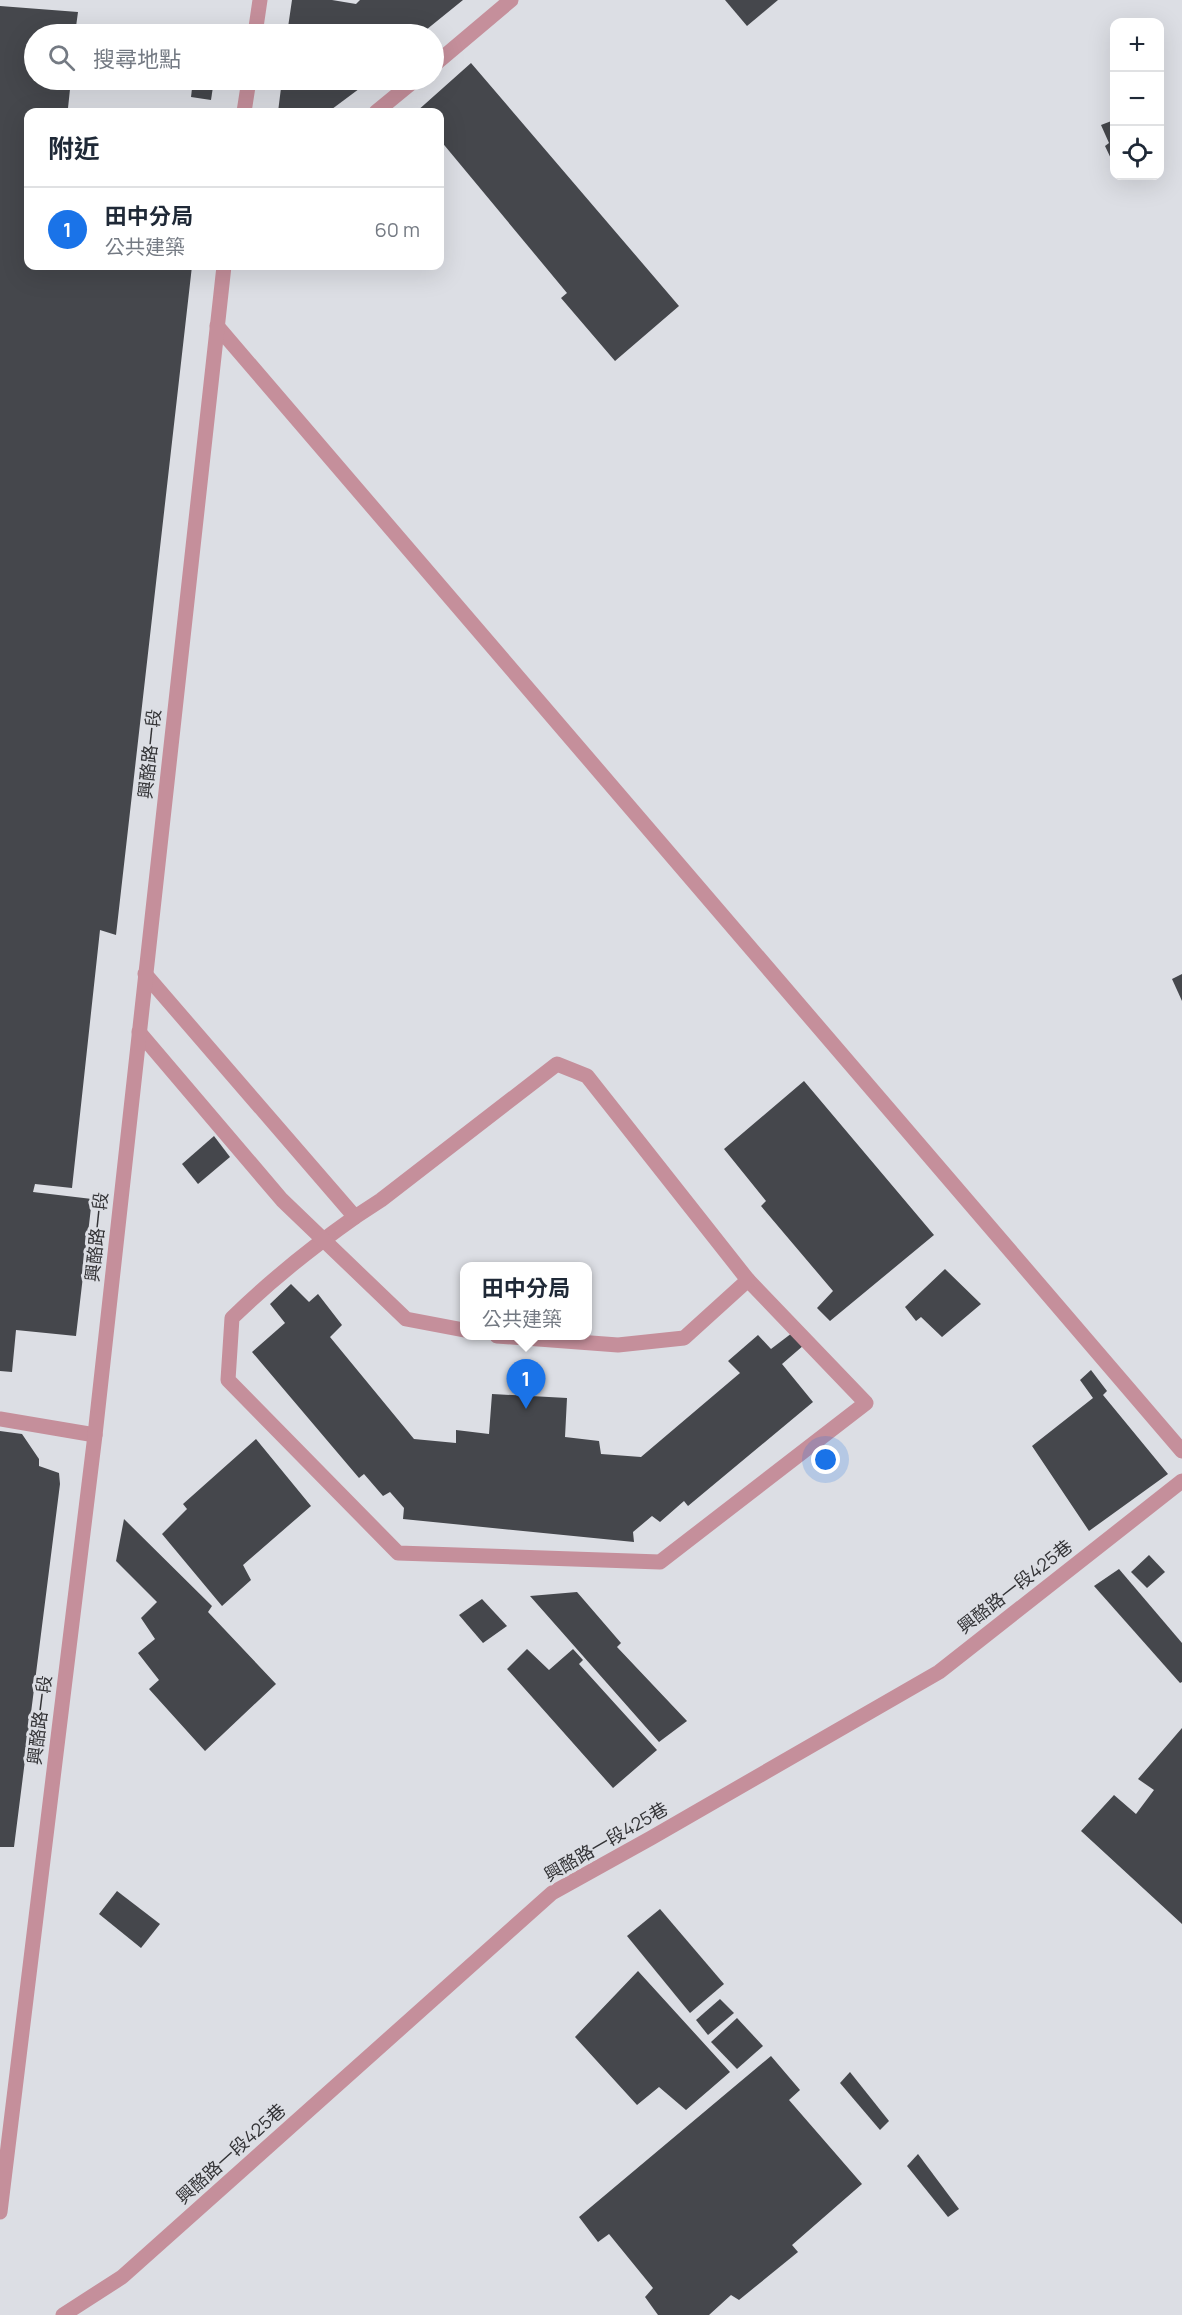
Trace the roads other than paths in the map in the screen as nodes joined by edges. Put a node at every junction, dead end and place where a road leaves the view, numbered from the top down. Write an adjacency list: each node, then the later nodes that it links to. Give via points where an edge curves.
1 (260, 0): 3 (street)
2 (511, 0): 4 (street)
3 (256, 24)
4 (444, 56)
5 (247, 90): 7 (street)
6 (403, 90): 8 (street)
7 (245, 108)
8 (381, 108)
9 (224, 270): 10 (street, 興酪路一段)
10 (217, 326): 11 (street, 興酪路一段); 20 (street)
11 (145, 974): 12 (street, 興酪路一段); 13 (street)
12 (139, 1032): 14 (street, via 282,1200); 19 (street, 興酪路一段)
13 (355, 1217): 14 (street); 15 (street, via 557,1064 587,1076)
14 (324, 1239): 15 (street, via 232,1318 228,1380 398,1553 660,1562 866,1403); 16 (street, via 406,1319)
15 (748, 1280): 17 (street, via 684,1338 618,1346)
16 (460, 1329)
17 (552, 1340)
18 (0, 1419): 19 (street)
19 (95, 1435): 22 (street, 興酪路一段)
20 (1182, 1451)
21 (1182, 1481): 23 (street, 興酪路一段425巷, via 939,1672 552,1893 122,2277)
22 (0, 2212)
23 (63, 2315)

